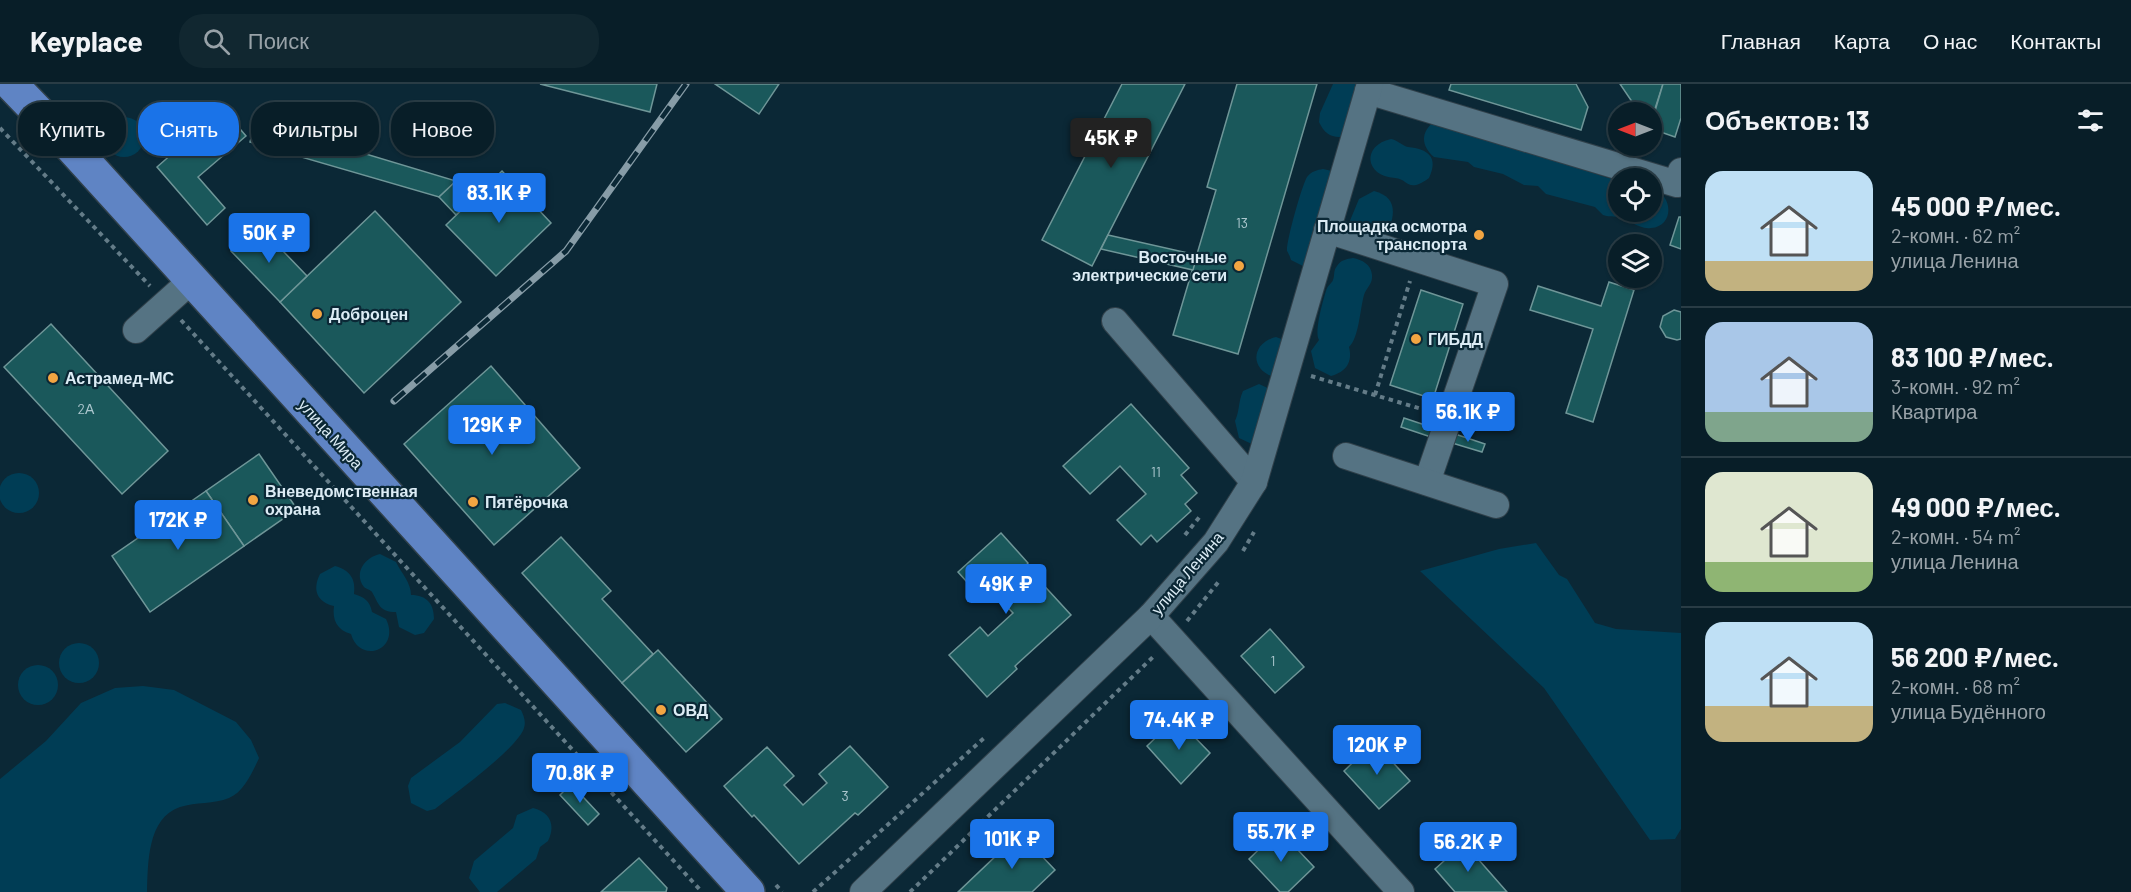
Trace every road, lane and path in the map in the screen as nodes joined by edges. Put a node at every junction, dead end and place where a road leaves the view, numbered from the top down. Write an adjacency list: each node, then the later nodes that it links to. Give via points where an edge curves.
1 (11, 84): 7 (main road, улица Мира)
2 (1369, 88): 4 (street, via 1677,184); 5 (street, улица Ленина)
3 (0, 128): 8 (path)
4 (1681, 171)
5 (1327, 230): 6 (street); 15 (street, улица Ленина)
6 (1417, 259): 12 (path); 16 (street, via 1495,284)
7 (192, 280): 8 (street); 23 (main road, улица Мира)
8 (166, 303): 10 (street); 22 (path)
9 (1114, 321): 15 (street)
10 (136, 330)
11 (1308, 375): 12 (path)
12 (1375, 395): 13 (path)
13 (1428, 411)
14 (1346, 456): 16 (street)
15 (1254, 482): 20 (street, улица Ленина, via 1216,542)
16 (1427, 482): 17 (street)
17 (1496, 504)
18 (1203, 512): 19 (path)
19 (1181, 541)
20 (1151, 616): 25 (street, улица Ленина); 26 (street)
21 (989, 733): 24 (path)
22 (702, 892)
23 (748, 892)
24 (813, 892)
25 (863, 892)
26 (1401, 892)

